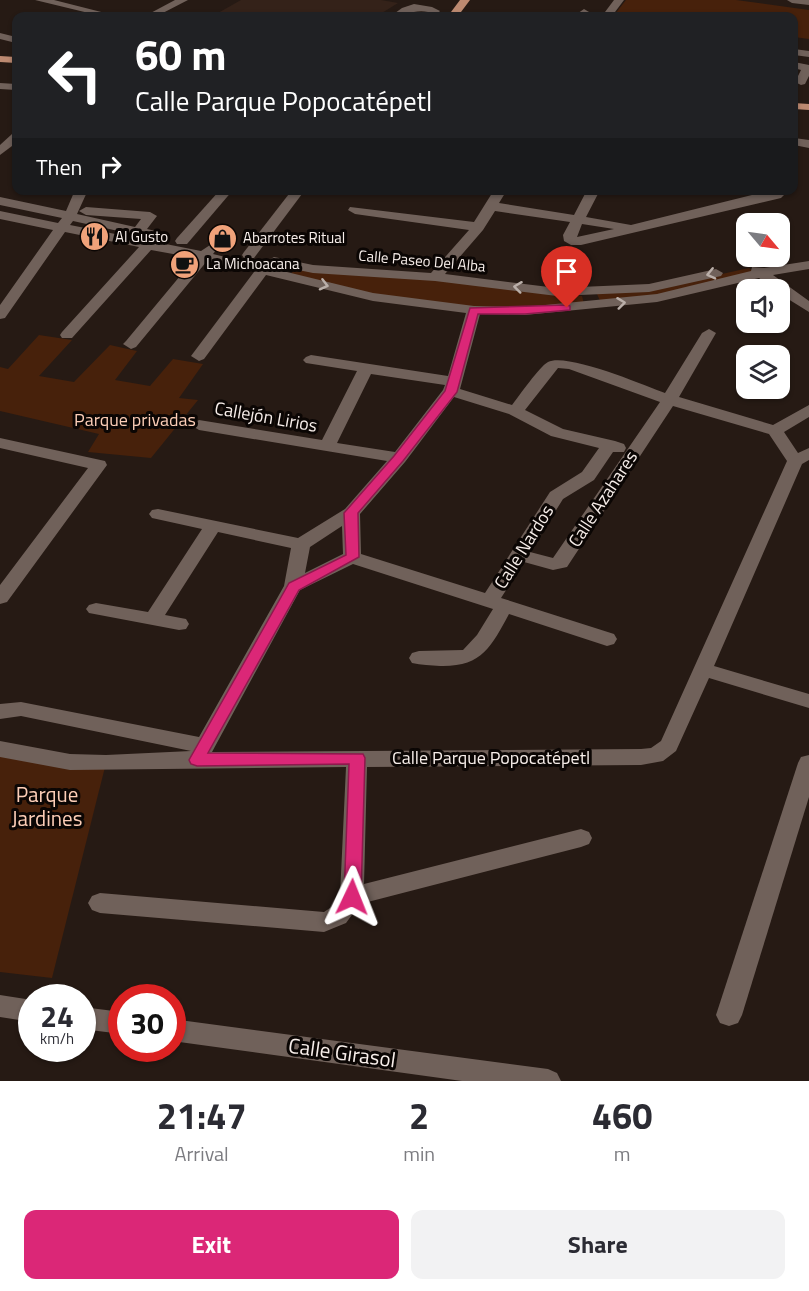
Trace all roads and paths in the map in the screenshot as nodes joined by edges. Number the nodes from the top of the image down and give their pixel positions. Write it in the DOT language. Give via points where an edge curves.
graph roads {
  1 [pos="40,0"];
  2 [pos="183,0"];
  3 [pos="792,0"];
  4 [pos="809,2"];
  5 [pos="94,12"];
  6 [pos="171,12"];
  7 [pos="401,12"];
  8 [pos="433,12"];
  9 [pos="798,66"];
  10 [pos="801,82"];
  11 [pos="12,140"];
  12 [pos="0,151"];
  13 [pos="80,195"];
  14 [pos="222,195"];
  15 [pos="295,195"];
  16 [pos="498,195"];
  17 [pos="591,195"];
  18 [pos="727,195"];
  19 [pos="776,195"];
  20 [pos="0,201"];
  21 [pos="21,206"];
  22 [pos="491,206"];
  23 [pos="721,209"];
  24 [pos="354,210"];
  25 [pos="2,217"];
  26 [pos="577,219"];
  27 [pos="66,222"];
  28 [pos="478,227"];
  29 [pos="634,228"];
  30 [pos="182,241"];
  31 [pos="147,246"];
  32 [pos="208,252"];
  33 [pos="809,254"];
  34 [pos="249,255"];
  35 [pos="809,265"];
  36 [pos="756,269"];
  37 [pos="263,270"];
  38 [pos="435,277"];
  39 [pos="588,299"];
  40 [pos="809,308"];
  41 [pos="474,310"];
  42 [pos="0,315"];
  43 [pos="709,333"];
  44 [pos="67,335"];
  45 [pos="131,344"];
  46 [pos="199,356"];
  47 [pos="312,360"];
  48 [pos="366,368"];
  49 [pos="452,386"];
  50 [pos="669,400"];
  51 [pos="809,410"];
  52 [pos="515,411"];
  53 [pos="199,425"];
  54 [pos="775,431"];
  55 [pos="0,443"];
  56 [pos="609,445"];
  57 [pos="327,447"];
  58 [pos="634,452"];
  59 [pos="802,457"];
  60 [pos="399,458"];
  61 [pos="568,486"];
  62 [pos="604,498"];
  63 [pos="351,513"];
  64 [pos="158,514"];
  65 [pos="213,526"];
  66 [pos="322,531"];
  67 [pos="301,544"];
  68 [pos="352,549"];
  69 [pos="520,555"];
  70 [pos="294,586"];
  71 [pos="0,598"];
  72 [pos="498,603"];
  73 [pos="96,609"];
  74 [pos="153,619"];
  75 [pos="179,624"];
  76 [pos="607,639"];
  77 [pos="419,658"];
  78 [pos="702,669"];
  79 [pos="809,701"];
  80 [pos="0,712"];
  81 [pos="0,749"];
  82 [pos="201,753"];
  83 [pos="357,758"];
  84 [pos="809,763"];
  85 [pos="581,838"];
  86 [pos="352,897"];
  87 [pos="100,903"];
  88 [pos="0,1006"];
  89 [pos="18,1009"];
  90 [pos="729,1016"];
  91 [pos="186,1032"];
  92 [pos="548,1081"];
  1 -- 5 [label="street"];
  2 -- 6 [label="street"];
  3 -- 4 [label="street"];
  7 -- 8 [label="street" via="412,7"];
  9 -- 10 [label="street" via="807,68"];
  11 -- 12 [label="street"];
  13 -- 27 [label="street"];
  14 -- 30 [label="street"];
  15 -- 34 [label="street"];
  16 -- 22 [label="street"];
  17 -- 26 [label="street"];
  18 -- 23 [label="street"];
  19 -- 23 [label="street"];
  20 -- 21 [label="street, Calle Paseo Del Alba"];
  21 -- 25 [label="street"];
  21 -- 27 [label="street, Calle Paseo Del Alba"];
  22 -- 26 [label="street"];
  22 -- 28 [label="street"];
  23 -- 29 [label="street"];
  24 -- 28 [label="street"];
  25 -- 27 [label="street, Calle Paseo Del Alba"];
  26 -- 29 [label="street"];
  26 -- 29 [label="street" via="571,241"];
  27 -- 30 [label="street, Calle Paseo Del Alba"];
  27 -- 31 [label="street, Calle Paseo Del Alba"];
  27 -- 42 [label="street"];
  28 -- 38 [label="street"];
  30 -- 32 [label="street, Calle Paseo Del Alba"];
  31 -- 32 [label="street, Calle Paseo Del Alba"];
  31 -- 44 [label="street"];
  32 -- 34 [label="street, Calle Paseo Del Alba"];
  32 -- 37 [label="street, Calle Paseo Del Alba"];
  32 -- 45 [label="street"];
  33 -- 36 [label="street, Calle Paseo Del Alba"];
  34 -- 38 [label="street, Calle Paseo Del Alba" via="313,269"];
  35 -- 36 [label="street, Calle Paseo Del Alba"];
  36 -- 39 [label="street, Calle Paseo Del Alba" via="688,293"];
  36 -- 40 [label="street"];
  37 -- 41 [label="street, Calle Paseo Del Alba, one-way" via="373,297"];
  37 -- 46 [label="street"];
  39 -- 38 [label="street, Calle Paseo Del Alba, one-way"];
  39 -- 41 [label="street, Calle Paseo Del Alba" via="525,311"];
  41 -- 49 [label="street"];
  43 -- 50 [label="street, Calle Azahares"];
  47 -- 48 [label="street"];
  48 -- 49 [label="street"];
  48 -- 57 [label="street"];
  49 -- 52 [label="street"];
  49 -- 60 [label="street"];
  50 -- 52 [label="street" via="560,363 553,365"];
  50 -- 54 [label="street"];
  50 -- 58 [label="street, Calle Azahares"];
  51 -- 54 [label="street"];
  52 -- 56 [label="street" via="557,433"];
  53 -- 57 [label="street, Callejón Lirios"];
  54 -- 59 [label="street, Calle Parque Popocatépetl"];
  55 -- 71 [label="street" via="99,465"];
  56 -- 58 [label="street"];
  56 -- 61 [label="street, Calle Nardos" via="588,476"];
  57 -- 60 [label="street, Callejón Lirios"];
  58 -- 62 [label="street, Calle Azahares"];
  59 -- 78 [label="street, Calle Parque Popocatépetl"];
  60 -- 63 [label="street"];
  61 -- 62 [label="street"];
  61 -- 69 [label="street, Calle Nardos" via="556,496"];
  62 -- 69 [label="street, Calle Azahares" via="561,563"];
  63 -- 66 [label="street"];
  63 -- 68 [label="street"];
  64 -- 65 [label="street"];
  65 -- 67 [label="street"];
  65 -- 74 [label="street"];
  66 -- 67 [label="street"];
  66 -- 68 [label="street" via="344,537"];
  67 -- 70 [label="street"];
  68 -- 70 [label="street"];
  68 -- 72 [label="street"];
  69 -- 72 [label="street, Calle Nardos"];
  70 -- 82 [label="street"];
  72 -- 76 [label="street"];
  72 -- 77 [label="street, Calle Nardos" via="477,649 470,655"];
  73 -- 74 [label="street"];
  74 -- 75 [label="street"];
  78 -- 79 [label="street"];
  78 -- 83 [label="street, Calle Parque Popocatépetl" via="669,746 656,755"];
  80 -- 82 [label="street" via="21,709"];
  81 -- 82 [label="street, Calle Parque Popocatépetl" via="70,762 106,764"];
  82 -- 83 [label="street, Calle Parque Popocatépetl"];
  83 -- 86 [label="street"];
  84 -- 90 [label="street"];
  85 -- 86 [label="street"];
  86 -- 87 [label="street" via="336,918 324,922"];
  88 -- 89 [label="street"];
  91 -- 92 [label="street, Calle Girasol"];
}
